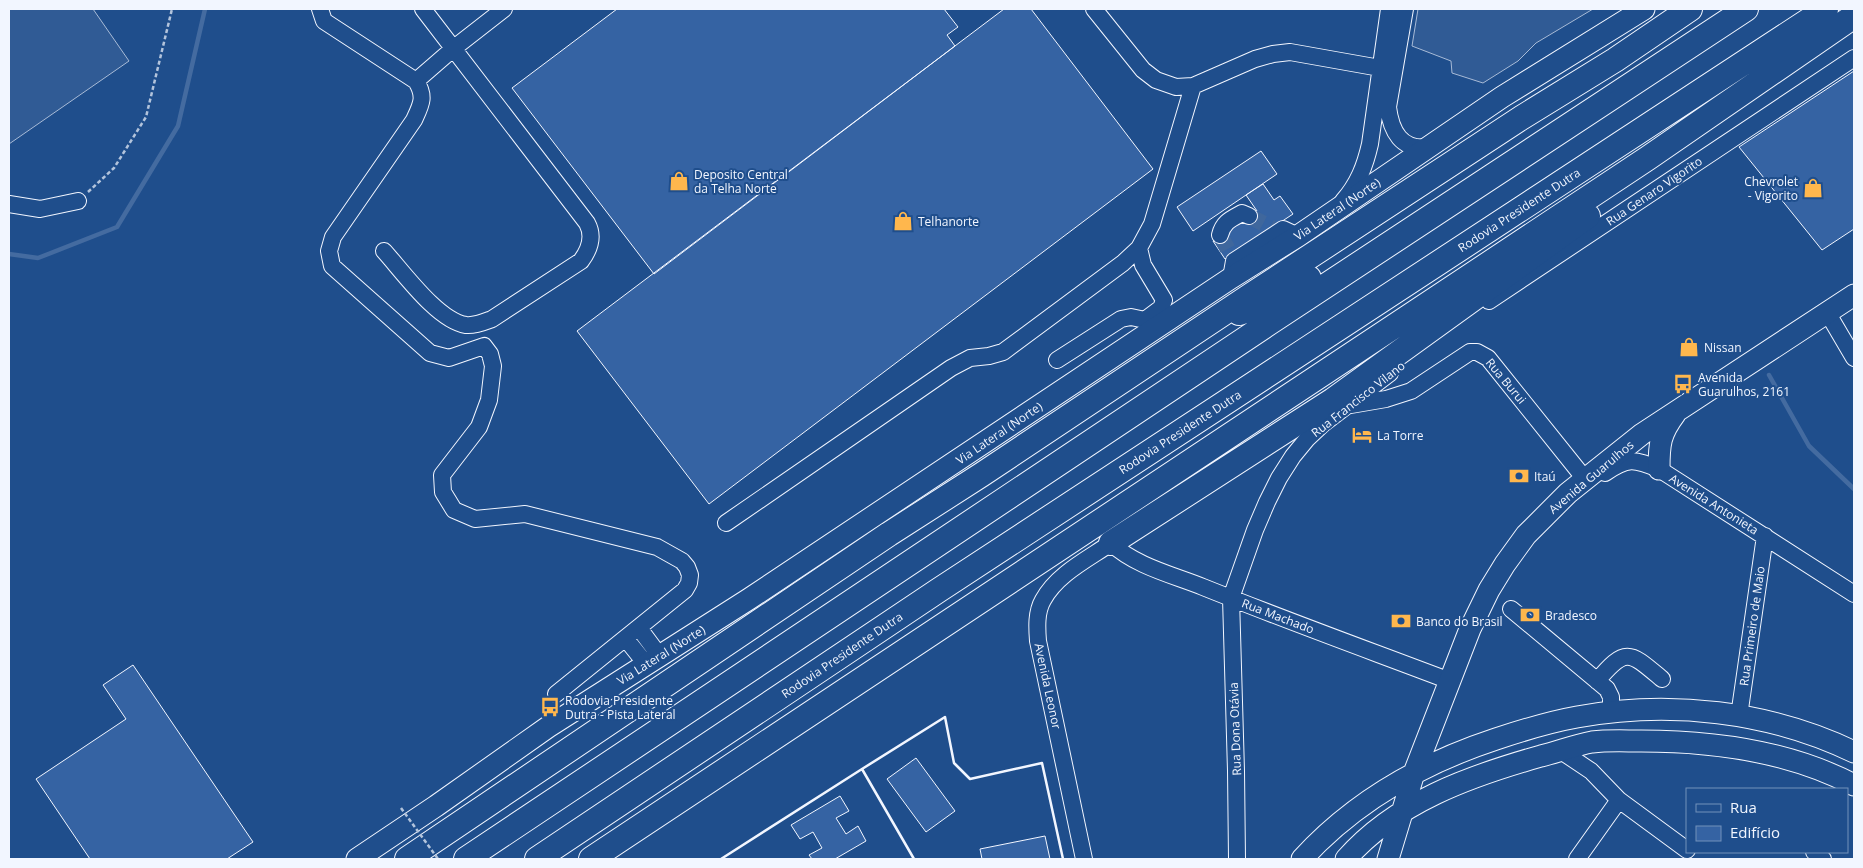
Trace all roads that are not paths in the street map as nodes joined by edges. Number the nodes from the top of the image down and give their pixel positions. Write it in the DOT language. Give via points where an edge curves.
graph roads {
  1 [pos="320,9"];
  2 [pos="423,9"];
  3 [pos="504,9"];
  4 [pos="1094,9"];
  5 [pos="1389,9"];
  6 [pos="1405,9"];
  7 [pos="1644,9"];
  8 [pos="1690,9"];
  9 [pos="1726,9"];
  10 [pos="1746,9"];
  11 [pos="1826,9"];
  12 [pos="1854,16"];
  13 [pos="454,48"];
  14 [pos="1854,58"];
  15 [pos="1380,68"];
  16 [pos="416,82"];
  17 [pos="1193,86"];
  18 [pos="1429,147"];
  19 [pos="1648,158"];
  20 [pos="78,201"];
  21 [pos="9,204"];
  22 [pos="1335,211"];
  23 [pos="1249,216"];
  24 [pos="1220,235"];
  25 [pos="1139,248"];
  26 [pos="384,251"];
  27 [pos="1854,295"];
  28 [pos="1827,312"];
  29 [pos="492,319"];
  30 [pos="1211,322"];
  31 [pos="1454,324"];
  32 [pos="484,346"];
  33 [pos="1854,358"];
  34 [pos="1057,360"];
  35 [pos="1346,406"];
  36 [pos="1678,409"];
  37 [pos="1658,469"];
  38 [pos="1586,479"];
  39 [pos="1568,493"];
  40 [pos="726,523"];
  41 [pos="1765,536"];
  42 [pos="1111,543"];
  43 [pos="1854,594"];
  44 [pos="1231,598"];
  45 [pos="1511,609"];
  46 [pos="639,628"];
  47 [pos="626,639"];
  48 [pos="652,660"];
  49 [pos="1662,679"];
  50 [pos="1450,681"];
  51 [pos="1597,681"];
  52 [pos="556,694"];
  53 [pos="1611,712"];
  54 [pos="1739,716"];
  55 [pos="1536,726"];
  56 [pos="1592,742"];
  57 [pos="1561,750"];
  58 [pos="1854,752"];
  59 [pos="1423,761"];
  60 [pos="1517,763"];
  61 [pos="1591,771"];
  62 [pos="1854,785"];
  63 [pos="1448,788"];
  64 [pos="1618,800"];
  65 [pos="623,802"];
  66 [pos="1404,810"];
  67 [pos="1686,850"];
  68 [pos="357,859"];
  69 [pos="407,859"];
  70 [pos="466,859"];
  71 [pos="537,859"];
  72 [pos="562,859"];
  73 [pos="591,859"];
  74 [pos="1084,859"];
  75 [pos="1237,859"];
  76 [pos="1302,859"];
  77 [pos="1346,859"];
  78 [pos="1388,859"];
  79 [pos="1577,859"];
  1 -- 16 [label="street" via="324,22"];
  2 -- 13 [label="street"];
  3 -- 13 [label="street"];
  4 -- 17 [label="street" via="1143,70 1156,80 1176,88"];
  5 -- 15 [label="street"];
  6 -- 18 [label="street" via="1388,107 1390,120 1403,141 1419,148"];
  7 -- 18 [label="main road, Via Lateral (Norte)" via="1537,74"];
  8 -- 30 [label="highway"];
  9 -- 30 [label="highway" via="1380,235 1269,303"];
  10 -- 70 [label="highway"];
  11 -- 65 [label="highway, Rodovia Presidente Dutra" via="947,584"];
  12 -- 19 [label="highway"];
  13 -- 16 [label="street"];
  13 -- 29 [label="street" via="587,223 591,238 581,261"];
  14 -- 31 [label="street, Rua Genaro Vigorito"];
  15 -- 17 [label="street" via="1290,52 1255,59"];
  15 -- 22 [label="street" via="1365,163 1350,193"];
  16 -- 32 [label="street" via="422,90 422,102 414,120 333,237 329,251 332,266 430,353 449,358"];
  17 -- 25 [label="street" via="1159,206"];
  18 -- 22 [label="main road, Via Lateral (Norte)"];
  19 -- 42 [label="highway" via="1630,181 1597,210 1333,400"];
  19 -- 73 [label="highway"];
  20 -- 21 [label="street" via="40,209"];
  22 -- 48 [label="main road, Via Lateral (Norte)" via="1285,231 1232,265 757,594"];
  23 -- 24 [label="street" via="1242,214 1232,219 1222,227"];
  25 -- 34 [label="street" via="1143,265 1163,295 1162,308 1144,320 1121,319"];
  25 -- 40 [label="street" via="1003,352 970,358 950,368"];
  26 -- 29 [label="street" via="432,305 450,319 466,325"];
  27 -- 28 [label="main road, Avenida Guarulhos"];
  28 -- 33 [label="street"];
  28 -- 36 [label="main road, Avenida Guarulhos"];
  29 -- 32 [label="street"];
  30 -- 69 [label="highway"];
  31 -- 35 [label="street, Rua Francisco Vilano"];
  32 -- 46 [label="street" via="493,366 489,400 479,427 442,474 443,492 454,510 475,518 525,514 657,547 682,561 690,575 685,590"];
  35 -- 38 [label="street, Rua Burui" via="1411,391 1466,354 1477,352 1488,358"];
  35 -- 44 [label="street, Rua Francisco Vilano" via="1307,439 1278,478"];
  36 -- 37 [label="main road" via="1664,428"];
  36 -- 38 [label="main road, Avenida Guarulhos"];
  37 -- 39 [label="street, Avenida Antonieta" via="1627,461"];
  37 -- 41 [label="street, Avenida Antonieta"];
  38 -- 39 [label="main road, Avenida Guarulhos"];
  39 -- 50 [label="main road, Avenida Guarulhos" via="1526,535 1505,564 1470,629"];
  41 -- 43 [label="street, Avenida Antonieta"];
  41 -- 54 [label="street, Rua Primeiro de Maio"];
  42 -- 44 [label="street, Rua Machado" via="1133,559"];
  42 -- 74 [label="street, Avenida Leonor" via="1054,583 1042,601 1037,621 1038,641"];
  44 -- 50 [label="street, Rua Machado"];
  44 -- 75 [label="street, Rua Dona Otávia"];
  45 -- 51 [label="street"];
  46 -- 47 [label="street"];
  46 -- 48 [label="street"];
  47 -- 48 [label="street"];
  47 -- 52 [label="street"];
  48 -- 68 [label="main road, Via Lateral (Norte)" via="548,726"];
  49 -- 51 [label="street" via="1641,662 1623,657 1612,663"];
  50 -- 59 [label="main road, Avenida Guarulhos"];
  51 -- 53 [label="street" via="1611,697"];
  53 -- 54 [label="main road" via="1680,710"];
  53 -- 55 [label="main road"];
  54 -- 58 [label="main road" via="1806,732"];
  55 -- 59 [label="main road"];
  55 -- 60 [label="main road" via="1518,742"];
  56 -- 57 [label="main road"];
  56 -- 61 [label="street" via="1588,755"];
  56 -- 62 [label="main road" via="1666,741 1728,746 1799,762"];
  57 -- 60 [label="main road"];
  57 -- 61 [label="street"];
  59 -- 63 [label="main road"];
  59 -- 66 [label="main road, Avenida Guarulhos"];
  59 -- 76 [label="main road" via="1330,830"];
  60 -- 63 [label="main road"];
  61 -- 64 [label="street"];
  63 -- 66 [label="main road"];
  64 -- 67 [label="street"];
  64 -- 79 [label="street"];
  65 -- 71 [label="highway, Rodovia Presidente Dutra"];
  65 -- 72 [label="highway" via="610,821"];
  66 -- 77 [label="main road" via="1378,828"];
  66 -- 78 [label="main road, Avenida Guarulhos"];
}
